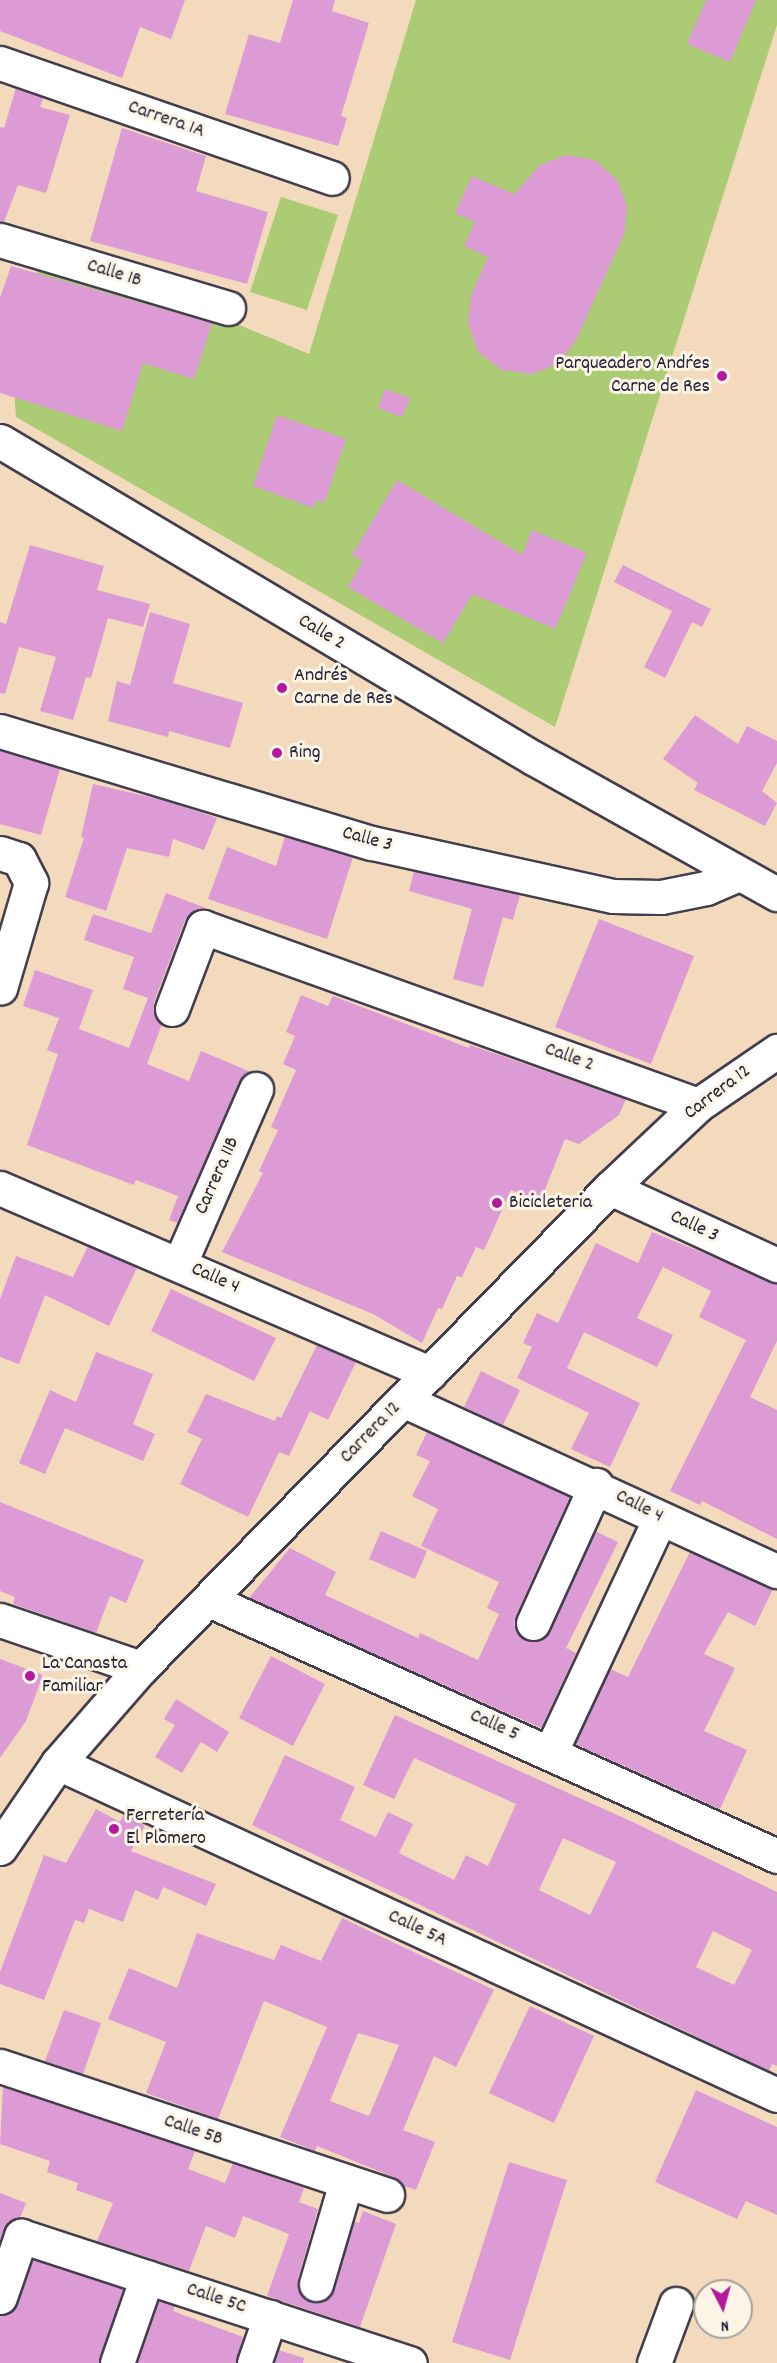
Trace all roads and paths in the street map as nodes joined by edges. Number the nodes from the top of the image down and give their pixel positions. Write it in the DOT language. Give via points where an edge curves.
graph roads {
  1 [pos="0,63"];
  2 [pos="333,178"];
  3 [pos="0,240"];
  4 [pos="228,309"];
  5 [pos="0,441"];
  6 [pos="0,731"];
  7 [pos="9,856"];
  8 [pos="740,874"];
  9 [pos="777,894"];
  10 [pos="0,988"];
  11 [pos="172,1009"];
  12 [pos="777,1051"];
  13 [pos="256,1089"];
  14 [pos="698,1105"];
  15 [pos="0,1188"];
  16 [pos="610,1188"];
  17 [pos="180,1263"];
  18 [pos="777,1265"];
  19 [pos="430,1372"];
  20 [pos="403,1400"];
  21 [pos="596,1485"];
  22 [pos="660,1518"];
  23 [pos="777,1571"];
  24 [pos="210,1600"];
  25 [pos="0,1620"];
  26 [pos="533,1623"];
  27 [pos="141,1668"];
  28 [pos="551,1751"];
  29 [pos="58,1763"];
  30 [pos="0,1848"];
  31 [pos="777,1856"];
  32 [pos="0,2066"];
  33 [pos="777,2095"];
  34 [pos="346,2182"];
  35 [pos="387,2195"];
  36 [pos="147,2277"];
  37 [pos="316,2284"];
  38 [pos="0,2297"];
  39 [pos="676,2304"];
  40 [pos="270,2317"];
  41 [pos="377,2358"];
  42 [pos="117,2363"];
  43 [pos="254,2363"];
  44 [pos="410,2363"];
  45 [pos="654,2363"];
  1 -- 2 [label="street, Carrera 1A"];
  3 -- 4 [label="street, Calle 1B"];
  5 -- 8 [label="street, Calle 2" via="535,759"];
  6 -- 8 [label="street, Calle 3" via="372,843 613,896 661,897 706,888"];
  7 -- 10 [label="street" via="31,883"];
  8 -- 9 [label="street, Calle 2"];
  11 -- 14 [label="street, Calle 2" via="203,927"];
  12 -- 14 [label="street, Carrera 12"];
  13 -- 17 [label="street, Carrera 11B"];
  14 -- 16 [label="street, Carrera 12"];
  15 -- 17 [label="street, Calle 4"];
  16 -- 18 [label="street, Calle 3"];
  16 -- 19 [label="street, Carrera 12"];
  17 -- 19 [label="street, Calle 4"];
  19 -- 20 [label="street, Carrera 12"];
  20 -- 21 [label="street, Calle 4"];
  20 -- 24 [label="street, Carrera 12"];
  21 -- 22 [label="street, Calle 4"];
  21 -- 26 [label="street"];
  22 -- 23 [label="street, Calle 4"];
  22 -- 28 [label="street"];
  24 -- 27 [label="street, Carrera 12"];
  24 -- 28 [label="street, Calle 5"];
  25 -- 27 [label="street"];
  27 -- 29 [label="street, Carrera 12"];
  28 -- 31 [label="street, Calle 5"];
  29 -- 30 [label="street, Carrera 12"];
  29 -- 33 [label="street, Calle 5A"];
  32 -- 34 [label="street, Calle 5B"];
  34 -- 35 [label="street, Calle 5B"];
  34 -- 37 [label="street"];
  36 -- 38 [label="street, Calle 5C" via="21,2236"];
  36 -- 40 [label="street, Calle 5C"];
  36 -- 42 [label="street"];
  39 -- 45 [label="street"];
  40 -- 41 [label="street, Calle 5C"];
  40 -- 43 [label="street"];
  41 -- 44 [label="street, Calle 5C"];
}
